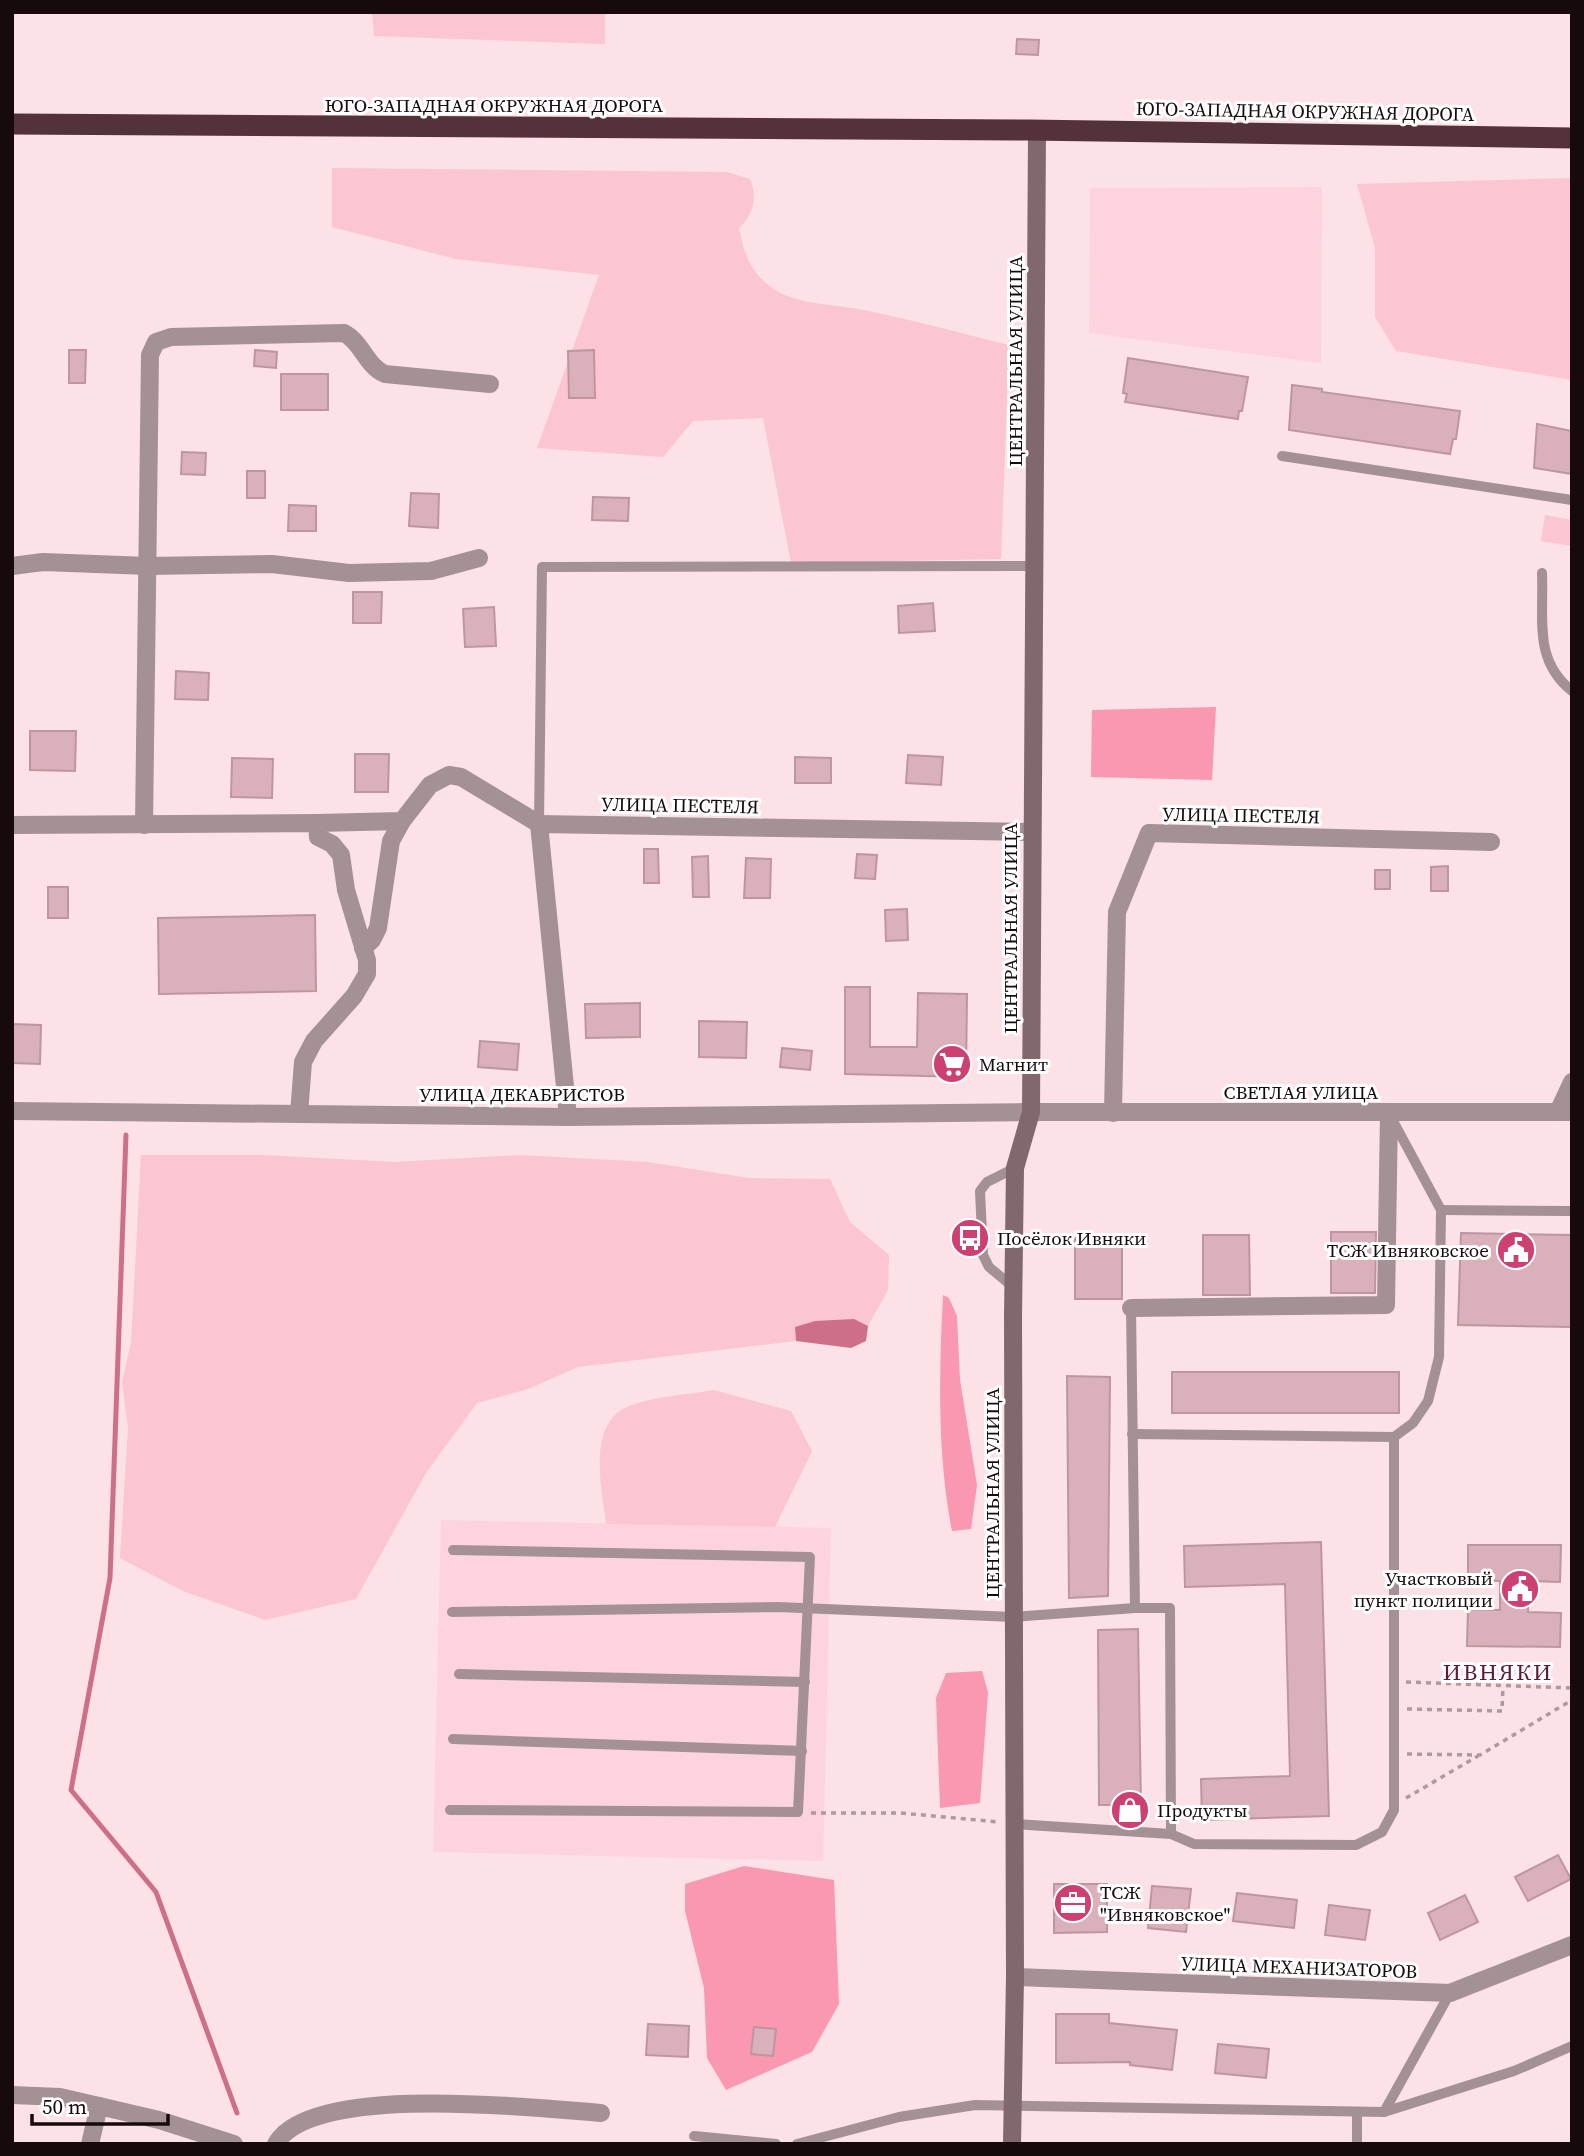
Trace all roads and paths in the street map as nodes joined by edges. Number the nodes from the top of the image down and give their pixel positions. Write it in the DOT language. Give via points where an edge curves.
graph roads {
  1 [pos="12,124"];
  2 [pos="1037,131"];
  3 [pos="1572,138"];
  4 [pos="490,384"];
  5 [pos="1282,456"];
  6 [pos="1572,500"];
  7 [pos="479,558"];
  8 [pos="12,566"];
  9 [pos="148,566"];
  10 [pos="1035,566"];
  11 [pos="1542,573"];
  12 [pos="1572,691"];
  13 [pos="402,821"];
  14 [pos="317,823"];
  15 [pos="539,824"];
  16 [pos="12,825"];
  17 [pos="144,825"];
  18 [pos="1031,832"];
  19 [pos="1491,842"];
  20 [pos="363,948"];
  21 [pos="1572,1082"];
  22 [pos="12,1111"];
  23 [pos="1031,1112"];
  24 [pos="1389,1112"];
  25 [pos="1565,1112"];
  26 [pos="1113,1113"];
  27 [pos="299,1114"];
  28 [pos="568,1116"];
  29 [pos="1016,1168"];
  30 [pos="1441,1210"];
  31 [pos="1572,1212"];
  32 [pos="1013,1287"];
  33 [pos="1131,1308"];
  34 [pos="1132,1434"];
  35 [pos="1394,1437"];
  36 [pos="453,1550"];
  37 [pos="809,1607"];
  38 [pos="1135,1608"];
  39 [pos="452,1612"];
  40 [pos="1013,1617"];
  41 [pos="459,1674"];
  42 [pos="805,1682"];
  43 [pos="1394,1682"];
  44 [pos="1503,1686"];
  45 [pos="1572,1688"];
  46 [pos="1572,1700"];
  47 [pos="1394,1709"];
  48 [pos="453,1739"];
  49 [pos="802,1751"];
  50 [pos="1395,1753"];
  51 [pos="1480,1755"];
  52 [pos="1394,1805"];
  53 [pos="450,1810"];
  54 [pos="798,1812"];
  55 [pos="1014,1824"];
  56 [pos="1171,1833"];
  57 [pos="1572,1945"];
  58 [pos="1015,1977"];
  59 [pos="1450,1993"];
  60 [pos="1572,2046"];
  61 [pos="12,2095"];
  62 [pos="99,2106"];
  63 [pos="1013,2106"];
  64 [pos="1384,2112"];
  65 [pos="601,2113"];
  66 [pos="1357,2113"];
  67 [pos="694,2136"];
  68 [pos="90,2139"];
  69 [pos="234,2144"];
  70 [pos="276,2144"];
  71 [pos="776,2144"];
  72 [pos="797,2144"];
  73 [pos="1012,2144"];
  74 [pos="1357,2144"];
  1 -- 2 [label="highway, ЮГО-ЗАПАДНАЯ ОКРУЖНАЯ ДОРОГА"];
  2 -- 3 [label="highway, ЮГО-ЗАПАДНАЯ ОКРУЖНАЯ ДОРОГА"];
  2 -- 10 [label="street, ЦЕНТРАЛЬНАЯ УЛИЦА"];
  4 -- 9 [label="street" via="385,374 372,366 344,333 171,337 156,342 150,355"];
  5 -- 6 [label="lane"];
  7 -- 9 [label="street" via="431,571 349,573 272,564"];
  8 -- 9 [label="street" via="43,562"];
  9 -- 17 [label="street"];
  10 -- 15 [label="lane" via="542,567"];
  10 -- 18 [label="street, ЦЕНТРАЛЬНАЯ УЛИЦА"];
  11 -- 12 [label="lane" via="1545,657 1557,679"];
  13 -- 14 [label="street"];
  13 -- 15 [label="street" via="430,785 449,775 461,777"];
  13 -- 20 [label="street" via="391,841 378,928"];
  14 -- 17 [label="street"];
  14 -- 20 [label="street" via="318,837 341,855"];
  15 -- 18 [label="street, УЛИЦА ПЕСТЕЛЯ"];
  15 -- 28 [label="street"];
  16 -- 17 [label="street"];
  18 -- 23 [label="street, ЦЕНТРАЛЬНАЯ УЛИЦА"];
  19 -- 26 [label="street, УЛИЦА ПЕСТЕЛЯ" via="1149,833 1118,912"];
  20 -- 27 [label="street" via="367,974 303,1062"];
  21 -- 25 [label="street"];
  22 -- 27 [label="street, УЛИЦА ДЕКАБРИСТОВ"];
  23 -- 26 [label="street, СВЕТЛАЯ УЛИЦА"];
  23 -- 28 [label="street, УЛИЦА ДЕКАБРИСТОВ"];
  23 -- 29 [label="street, ЦЕНТРАЛЬНАЯ УЛИЦА"];
  24 -- 25 [label="street, СВЕТЛАЯ УЛИЦА"];
  24 -- 26 [label="street, СВЕТЛАЯ УЛИЦА"];
  24 -- 30 [label="lane"];
  24 -- 33 [label="street" via="1387,1304"];
  27 -- 28 [label="street, УЛИЦА ДЕКАБРИСТОВ"];
  29 -- 32 [label="street, ЦЕНТРАЛЬНАЯ УЛИЦА"];
  29 -- 32 [label="lane" via="987,1182 980,1191 983,1255 989,1267"];
  30 -- 31 [label="lane"];
  30 -- 35 [label="lane" via="1439,1357 1428,1401 1413,1423"];
  32 -- 40 [label="street, ЦЕНТРАЛЬНАЯ УЛИЦА"];
  33 -- 34 [label="lane"];
  34 -- 35 [label="lane"];
  34 -- 38 [label="lane"];
  35 -- 43 [label="lane"];
  36 -- 37 [label="lane" via="810,1558"];
  37 -- 39 [label="lane"];
  37 -- 40 [label="lane"];
  37 -- 42 [label="lane"];
  38 -- 40 [label="lane"];
  38 -- 56 [label="lane" via="1170,1608"];
  40 -- 55 [label="street, ЦЕНТРАЛЬНАЯ УЛИЦА"];
  41 -- 42 [label="lane"];
  42 -- 49 [label="lane"];
  43 -- 44 [label="path"];
  43 -- 47 [label="lane"];
  44 -- 45 [label="path"];
  44 -- 47 [label="path" via="1502,1711"];
  46 -- 51 [label="path"];
  47 -- 52 [label="lane"];
  48 -- 49 [label="lane"];
  49 -- 54 [label="lane"];
  50 -- 51 [label="path"];
  51 -- 52 [label="path"];
  52 -- 56 [label="lane" via="1382,1832 1356,1845 1194,1844"];
  53 -- 54 [label="lane"];
  54 -- 55 [label="path" via="901,1813"];
  55 -- 56 [label="lane"];
  55 -- 58 [label="street, ЦЕНТРАЛЬНАЯ УЛИЦА"];
  57 -- 59 [label="street, УЛИЦА МЕХАНИЗАТОРОВ"];
  58 -- 59 [label="street, УЛИЦА МЕХАНИЗАТОРОВ"];
  58 -- 63 [label="street, ЦЕНТРАЛЬНАЯ УЛИЦА"];
  59 -- 64 [label="lane"];
  60 -- 64 [label="lane" via="1514,2071"];
  61 -- 62 [label="street" via="60,2097"];
  62 -- 68 [label="street"];
  62 -- 69 [label="street"];
  63 -- 66 [label="lane"];
  63 -- 72 [label="lane" via="975,2105 899,2117"];
  63 -- 73 [label="street, ЦЕНТРАЛЬНАЯ УЛИЦА"];
  64 -- 66 [label="lane"];
  65 -- 70 [label="street" via="504,2104 371,2105 305,2121 285,2130"];
  66 -- 74 [label="lane"];
  67 -- 71 [label="lane"];
}
